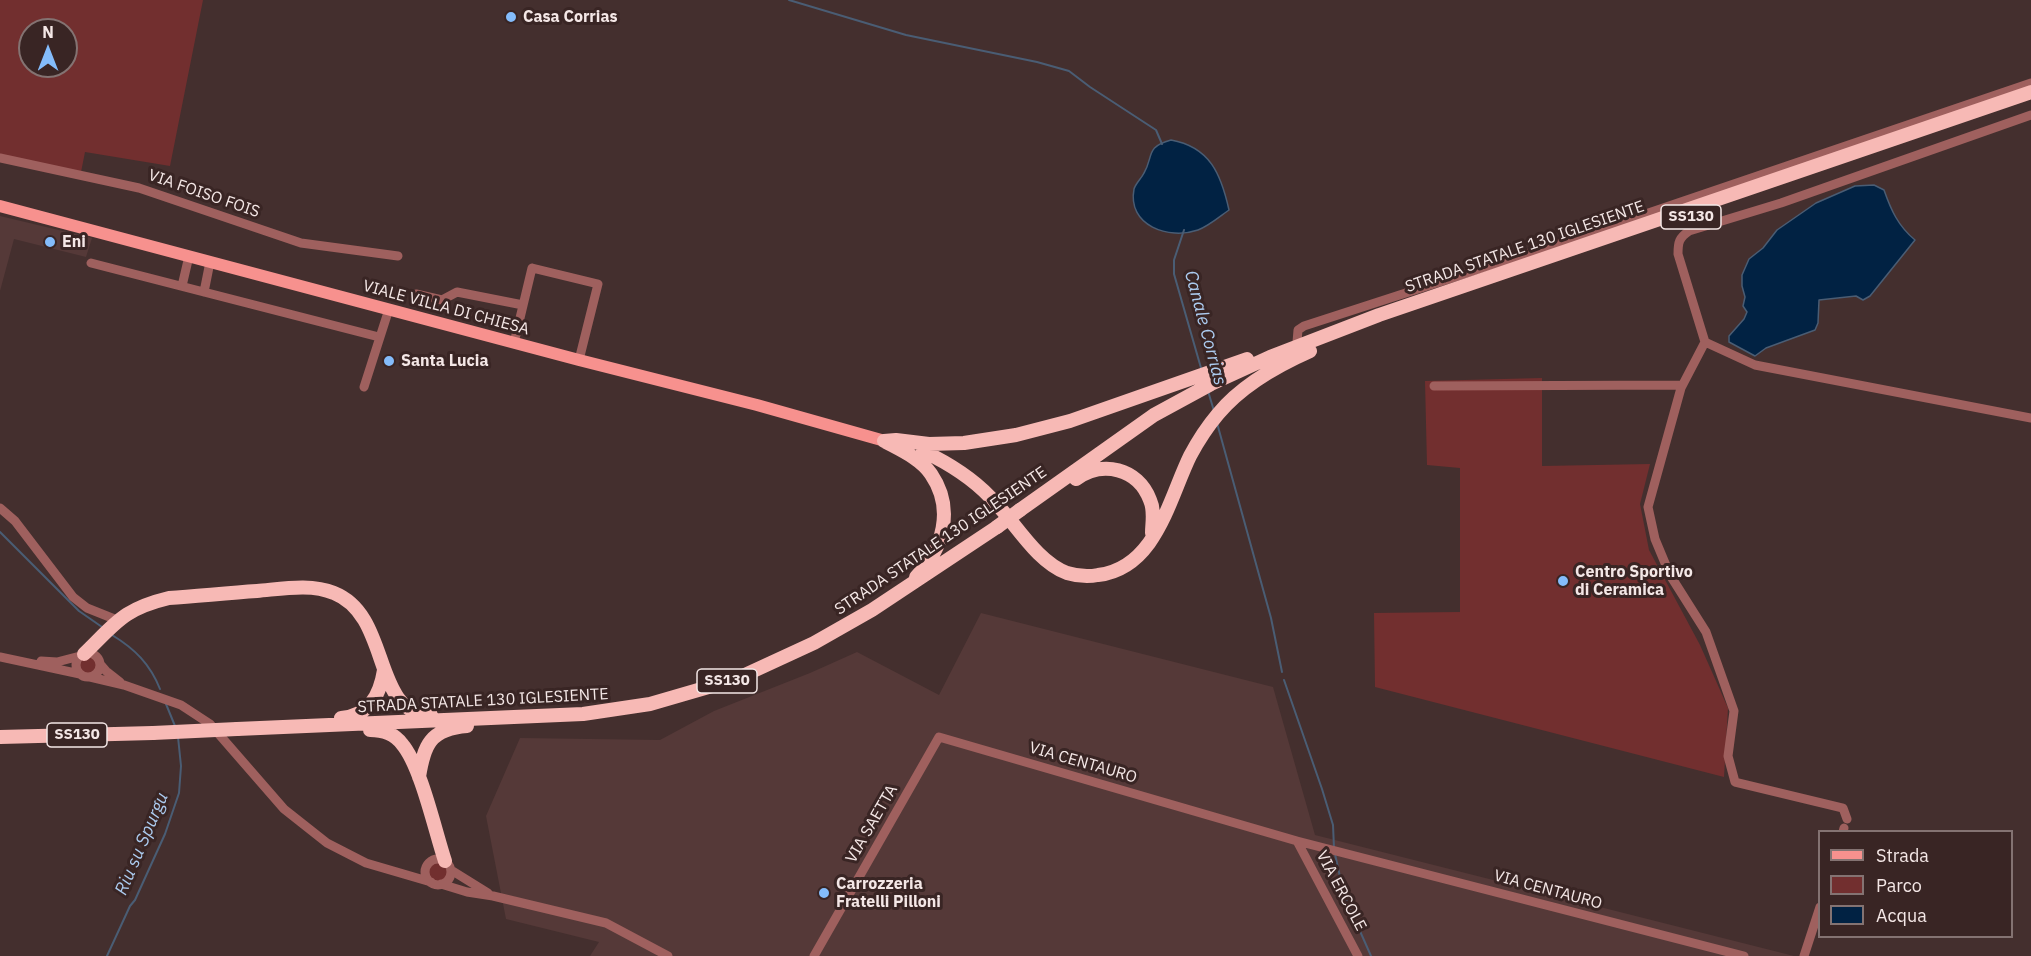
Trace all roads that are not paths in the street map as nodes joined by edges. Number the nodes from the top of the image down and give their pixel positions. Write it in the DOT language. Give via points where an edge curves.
graph roads {
  1 [pos="2031,83"];
  2 [pos="2031,92"];
  3 [pos="2031,101"];
  4 [pos="2031,115"];
  5 [pos="0,158"];
  6 [pos="0,206"];
  7 [pos="189,256"];
  8 [pos="398,256"];
  9 [pos="210,262"];
  10 [pos="91,263"];
  11 [pos="182,286"];
  12 [pos="204,292"];
  13 [pos="416,294"];
  14 [pos="523,305"];
  15 [pos="389,309"];
  16 [pos="1379,315"];
  17 [pos="1351,333"];
  18 [pos="379,336"];
  19 [pos="1297,342"];
  20 [pos="1706,342"];
  21 [pos="514,343"];
  22 [pos="1269,357"];
  23 [pos="579,360"];
  24 [pos="1209,378"];
  25 [pos="1682,385"];
  26 [pos="1434,386"];
  27 [pos="364,387"];
  28 [pos="2031,418"];
  29 [pos="884,441"];
  30 [pos="923,451"];
  31 [pos="0,508"];
  32 [pos="1021,510"];
  33 [pos="1152,538"];
  34 [pos="926,572"];
  35 [pos="117,620"];
  36 [pos="101,637"];
  37 [pos="0,655"];
  38 [pos="82,655"];
  39 [pos="99,661"];
  40 [pos="384,668"];
  41 [pos="85,676"];
  42 [pos="124,685"];
  43 [pos="528,716"];
  44 [pos="287,727"];
  45 [pos="0,737"];
  46 [pos="939,737"];
  47 [pos="419,777"];
  48 [pos="1845,826"];
  49 [pos="1297,841"];
  50 [pos="439,865"];
  51 [pos="398,872"];
  52 [pos="431,882"];
  53 [pos="441,884"];
  54 [pos="492,896"];
  55 [pos="1818,913"];
  56 [pos="668,956"];
  57 [pos="814,956"];
  58 [pos="1359,956"];
  59 [pos="1744,956"];
  60 [pos="1804,956"];
  1 -- 19 [label="street" via="1304,326 1298,330"];
  2 -- 16 [label="highway, STRADA STATALE 130 IGLESIENTE / SS130"];
  3 -- 17 [label="highway, STRADA STATALE 130 IGLESIENTE / SS130"];
  4 -- 20 [label="street" via="1680,237 1678,254"];
  5 -- 8 [label="street, VIA FOISO FOIS" via="139,188 301,243"];
  6 -- 7 [label="main road, VIALE VILLA DI CHIESA"];
  7 -- 9 [label="main road, VIALE VILLA DI CHIESA"];
  7 -- 11 [label="street"];
  9 -- 12 [label="street"];
  9 -- 15 [label="main road, VIALE VILLA DI CHIESA"];
  10 -- 11 [label="street"];
  11 -- 12 [label="street"];
  12 -- 18 [label="street"];
  13 -- 14 [label="street" via="442,300 457,292"];
  14 -- 21 [label="street"];
  14 -- 23 [label="street" via="532,268 598,284"];
  15 -- 18 [label="street"];
  15 -- 21 [label="main road, VIALE VILLA DI CHIESA"];
  16 -- 19 [label="highway"];
  16 -- 22 [label="highway, STRADA STATALE 130 IGLESIENTE / SS130"];
  17 -- 22 [label="highway, STRADA STATALE 130 IGLESIENTE / SS130"];
  17 -- 33 [label="highway" via="1261,376 1219,412 1190,456"];
  18 -- 27 [label="street"];
  19 -- 24 [label="highway"];
  20 -- 25 [label="street"];
  20 -- 28 [label="street" via="1755,365"];
  21 -- 23 [label="main road, VIALE VILLA DI CHIESA"];
  22 -- 24 [label="highway, STRADA STATALE 130 IGLESIENTE / SS130"];
  23 -- 29 [label="main road, VIALE VILLA DI CHIESA"];
  24 -- 29 [label="highway" via="1186,380 1070,421 1007,437 964,443"];
  24 -- 32 [label="highway, STRADA STATALE 130 IGLESIENTE / SS130"];
  25 -- 26 [label="street"];
  25 -- 48 [label="street" via="1648,507 1666,566 1706,632 1734,711 1728,756 1735,782 1843,808"];
  29 -- 30 [label="main road, VIALE VILLA DI CHIESA"];
  29 -- 34 [label="highway" via="912,456 931,473 944,505 945,520"];
  30 -- 33 [label="highway" via="976,484 1040,554 1067,573 1093,576 1120,570"];
  31 -- 35 [label="street" via="15,521 73,597 87,608"];
  32 -- 33 [label="highway" via="1046,500 1089,471 1111,468 1133,477 1144,488 1153,510"];
  32 -- 34 [label="highway, STRADA STATALE 130 IGLESIENTE / SS130, bridge"];
  34 -- 43 [label="highway, STRADA STATALE 130 IGLESIENTE / SS130" via="872,610 814,643 736,679 650,704 582,714"];
  35 -- 36 [label="highway"];
  35 -- 40 [label="highway" via="138,607 169,598 299,588 327,590 360,611 375,638"];
  36 -- 38 [label="highway"];
  36 -- 39 [label="highway"];
  37 -- 38 [label="street" via="57,662"];
  37 -- 41 [label="street"];
  38 -- 39 [label="street" via="91,654"];
  38 -- 41 [label="street" via="76,663"];
  39 -- 41 [label="street" via="98,671"];
  39 -- 42 [label="street"];
  40 -- 43 [label="highway" via="398,700 418,714 493,712"];
  40 -- 44 [label="highway" via="379,693 361,712 348,718"];
  41 -- 42 [label="street"];
  42 -- 51 [label="street" via="182,705 210,724 284,809 327,843 366,863"];
  43 -- 44 [label="highway, STRADA STATALE 130 IGLESIENTE / SS130"];
  43 -- 47 [label="highway" via="459,727 435,736 425,748"];
  44 -- 45 [label="highway, STRADA STATALE 130 IGLESIENTE / SS130, bridge"];
  44 -- 47 [label="highway" via="316,732 388,733 402,744"];
  46 -- 49 [label="street, VIA CENTAURO"];
  46 -- 57 [label="street, VIA SAETTA"];
  47 -- 50 [label="highway" via="436,834"];
  49 -- 58 [label="street, VIA ERCOLE"];
  49 -- 59 [label="street, VIA CENTAURO"];
  50 -- 51 [label="street"];
  50 -- 52 [label="street" via="426,875"];
  50 -- 53 [label="street" via="450,878"];
  50 -- 54 [label="street"];
  51 -- 52 [label="street"];
  52 -- 53 [label="street"];
  53 -- 54 [label="street"];
  54 -- 56 [label="street" via="606,923"];
  55 -- 60 [label="street"];
}
